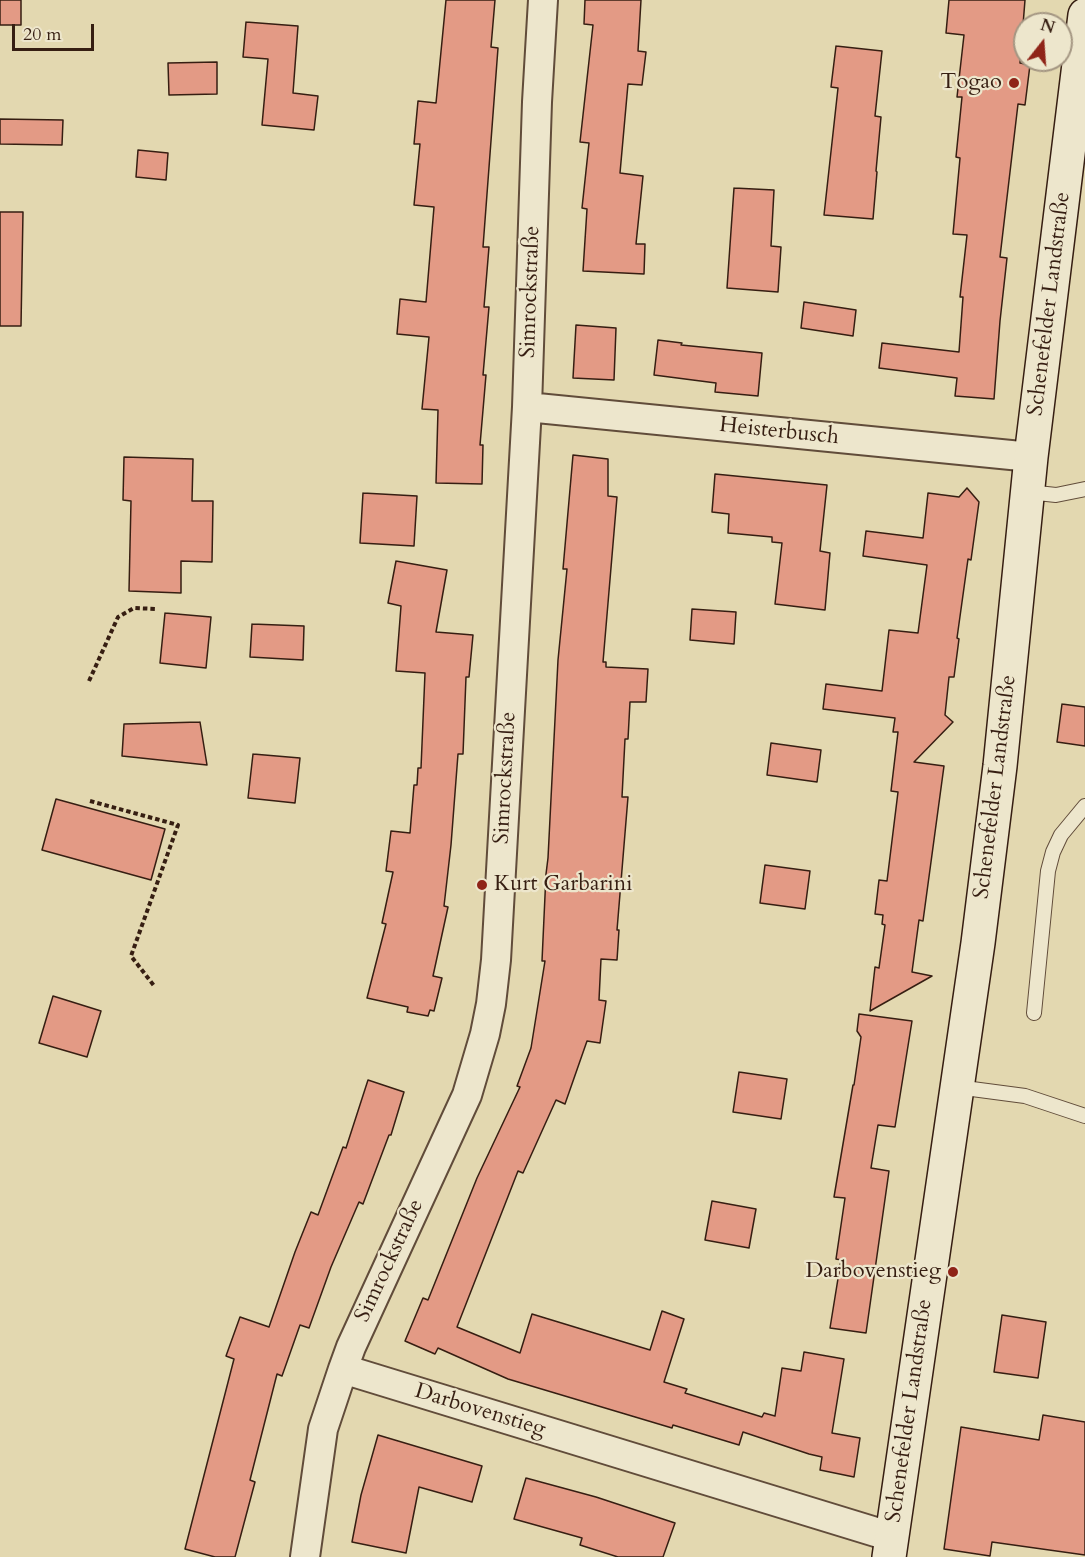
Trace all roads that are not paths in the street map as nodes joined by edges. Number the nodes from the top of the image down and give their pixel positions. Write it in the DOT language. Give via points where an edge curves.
graph roads {
  1 [pos="543,0"];
  2 [pos="1085,15"];
  3 [pos="527,407"];
  4 [pos="1031,457"];
  5 [pos="1085,489"];
  6 [pos="1027,492"];
  7 [pos="1085,806"];
  8 [pos="1034,1013"];
  9 [pos="957,1086"];
  10 [pos="1085,1116"];
  11 [pos="343,1369"];
  12 [pos="891,1547"];
  13 [pos="304,1557"];
  1 -- 3 [label="street, Simrockstraße"];
  2 -- 4 [label="street, Schenefelder Landstraße"];
  3 -- 4 [label="street, Heisterbusch"];
  3 -- 11 [label="street, Simrockstraße" via="495,974 487,1024 466,1095"];
  4 -- 6 [label="street, Schenefelder Landstraße"];
  5 -- 6 [label="lane" via="1056,495"];
  6 -- 9 [label="street, Schenefelder Landstraße" via="1000,766"];
  7 -- 8 [label="lane" via="1061,835 1048,871"];
  9 -- 10 [label="lane" via="1025,1096"];
  9 -- 12 [label="street, Schenefelder Landstraße"];
  11 -- 12 [label="street, Darbovenstieg"];
  11 -- 13 [label="street, Simrockstraße" via="323,1429"];
}
